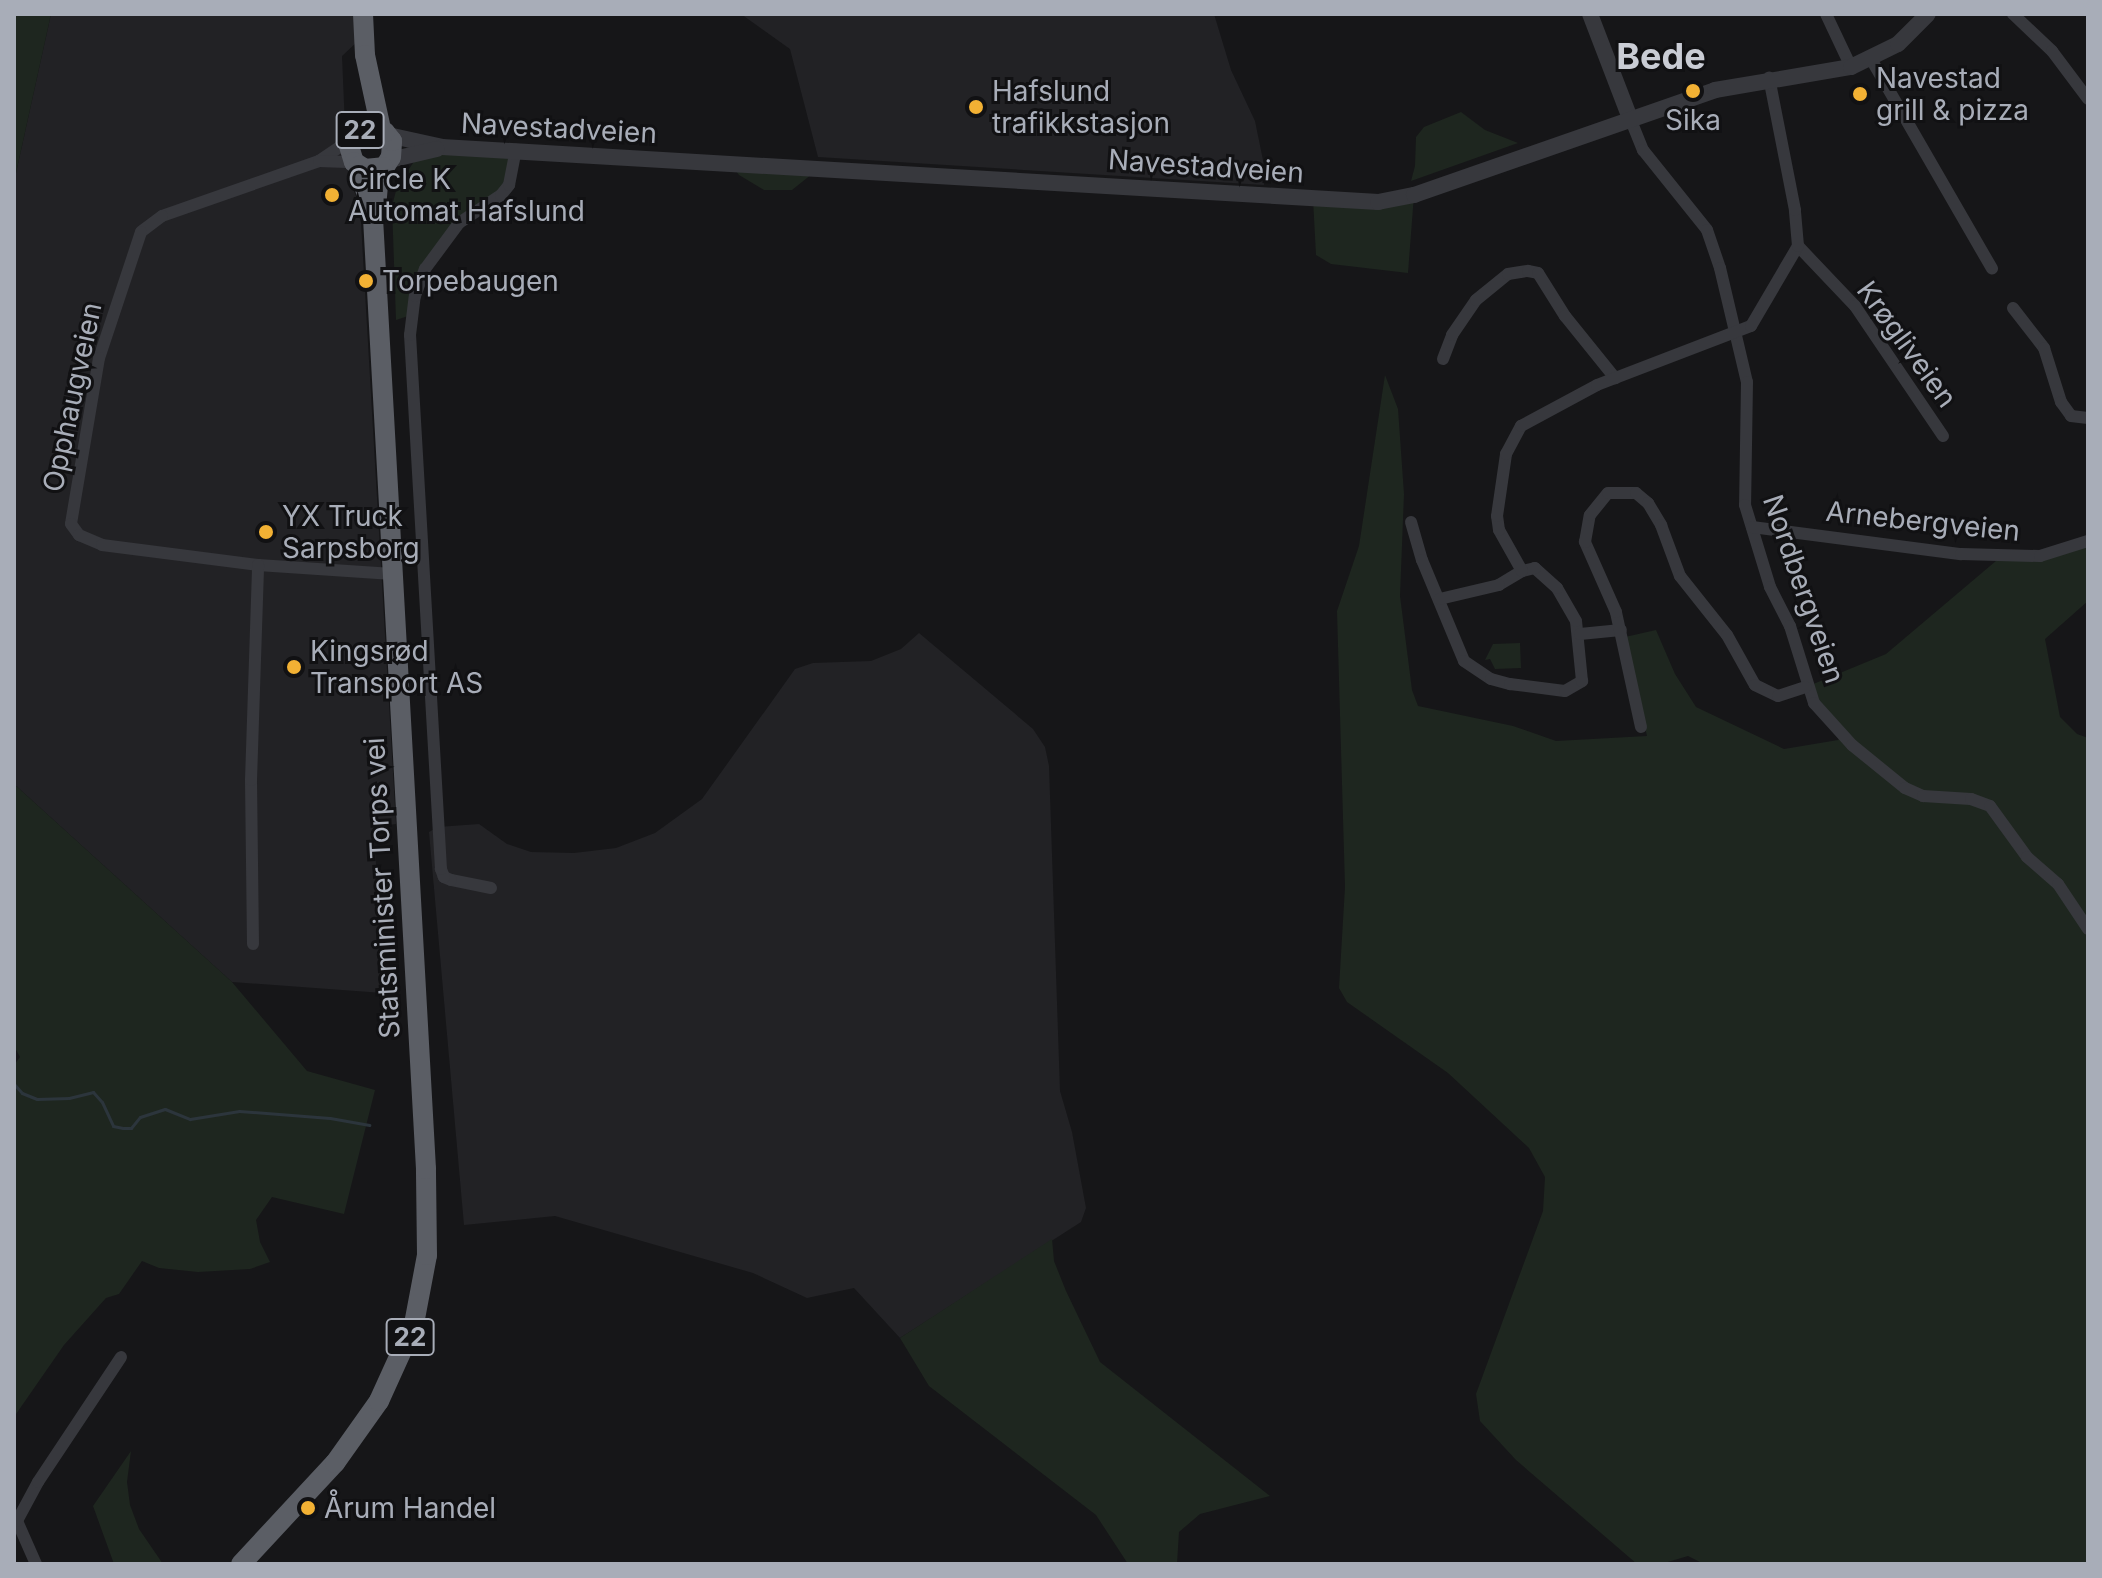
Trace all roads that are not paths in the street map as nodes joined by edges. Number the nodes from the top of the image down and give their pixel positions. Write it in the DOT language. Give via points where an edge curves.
graph roads {
  1 [pos="363,14"];
  2 [pos="1590,14"];
  3 [pos="1826,14"];
  4 [pos="1928,14"];
  5 [pos="2013,14"];
  6 [pos="365,55"];
  7 [pos="1871,59"];
  8 [pos="1851,67"];
  9 [pos="1769,78"];
  10 [pos="2088,99"];
  11 [pos="1630,118"];
  12 [pos="385,132"];
  13 [pos="355,135"];
  14 [pos="442,147"];
  15 [pos="516,150"];
  16 [pos="319,161"];
  17 [pos="386,163"];
  18 [pos="356,164"];
  19 [pos="373,219"];
  20 [pos="1798,246"];
  21 [pos="1992,269"];
  22 [pos="2013,308"];
  23 [pos="1737,334"];
  24 [pos="1443,359"];
  25 [pos="1615,378"];
  26 [pos="2088,418"];
  27 [pos="1943,436"];
  28 [pos="1411,522"];
  29 [pos="1752,527"];
  30 [pos="2088,541"];
  31 [pos="258,565"];
  32 [pos="1522,571"];
  33 [pos="393,574"];
  34 [pos="1440,599"];
  35 [pos="1621,630"];
  36 [pos="1580,634"];
  37 [pos="1806,687"];
  38 [pos="1641,727"];
  39 [pos="491,888"];
  40 [pos="2088,929"];
  41 [pos="253,944"];
  42 [pos="121,1357"];
  43 [pos="36,1564"];
  44 [pos="241,1564"];
  1 -- 6 [label="highway, 22"];
  2 -- 11 [label="street, Nordbergveien"];
  3 -- 8 [label="street"];
  4 -- 7 [label="street, Navestadveien" via="1898,44"];
  5 -- 10 [label="street" via="2052,51"];
  6 -- 12 [label="highway, 22"];
  6 -- 13 [label="highway, 22"];
  7 -- 8 [label="street, Navestadveien"];
  7 -- 21 [label="street"];
  8 -- 9 [label="street, Navestadveien"];
  9 -- 11 [label="street, Navestadveien"];
  9 -- 20 [label="street"];
  11 -- 15 [label="street, Navestadveien" via="1414,195 1378,202"];
  11 -- 23 [label="street, Nordbergveien" via="1652,163 1707,230"];
  12 -- 13 [label="highway, 22" via="369,127"];
  12 -- 14 [label="street, Navestadveien"];
  12 -- 17 [label="highway, 22" via="393,147"];
  13 -- 16 [label="street"];
  13 -- 18 [label="highway, 22" via="350,153"];
  14 -- 15 [label="street, Navestadveien"];
  14 -- 17 [label="street, Navestadveien"];
  15 -- 39 [label="street" via="509,185 459,223 425,269 410,335 441,869 451,880"];
  16 -- 18 [label="street"];
  16 -- 31 [label="street, Opphaugveien" via="162,216 141,232 99,358 71,524 79,535 102,545"];
  17 -- 18 [label="highway, 22" via="371,170"];
  17 -- 19 [label="highway, Statsminister Torps vei / 22"];
  18 -- 19 [label="highway, Statsminister Torps vei / 22"];
  19 -- 33 [label="highway, Statsminister Torps vei / 22"];
  20 -- 23 [label="street" via="1759,317"];
  20 -- 27 [label="street, Krøgliveien" via="1855,306"];
  22 -- 26 [label="street" via="2044,348 2061,402 2071,416"];
  23 -- 25 [label="street"];
  23 -- 29 [label="street, Nordbergveien" via="1747,396 1742,483"];
  24 -- 25 [label="street" via="1476,300 1508,274 1528,271 1538,273"];
  25 -- 32 [label="street" via="1534,417 1513,437 1497,516"];
  28 -- 34 [label="street"];
  29 -- 30 [label="street, Arnebergveien" via="1961,554 2040,556"];
  29 -- 37 [label="street, Nordbergveien" via="1770,587 1790,626"];
  31 -- 33 [label="street, Opphaugveien"];
  31 -- 41 [label="street" via="251,780"];
  32 -- 34 [label="street" via="1499,585"];
  32 -- 36 [label="street" via="1535,568 1547,575"];
  33 -- 44 [label="highway, Statsminister Torps vei / 22" via="426,1169 423,1293 406,1348 364,1425"];
  34 -- 36 [label="street" via="1464,661 1491,679 1510,684 1575,688 1583,671"];
  35 -- 36 [label="street"];
  35 -- 37 [label="street" via="1589,553 1585,528 1598,502 1608,493 1622,492 1636,493 1655,513 1680,576 1727,635 1755,685 1778,696"];
  35 -- 38 [label="street"];
  37 -- 40 [label="street, Nordbergveien" via="1843,736 1905,788 1923,796 1971,799 1990,806 2027,857 2058,884"];
  42 -- 43 [label="street" via="17,1521"];
}
